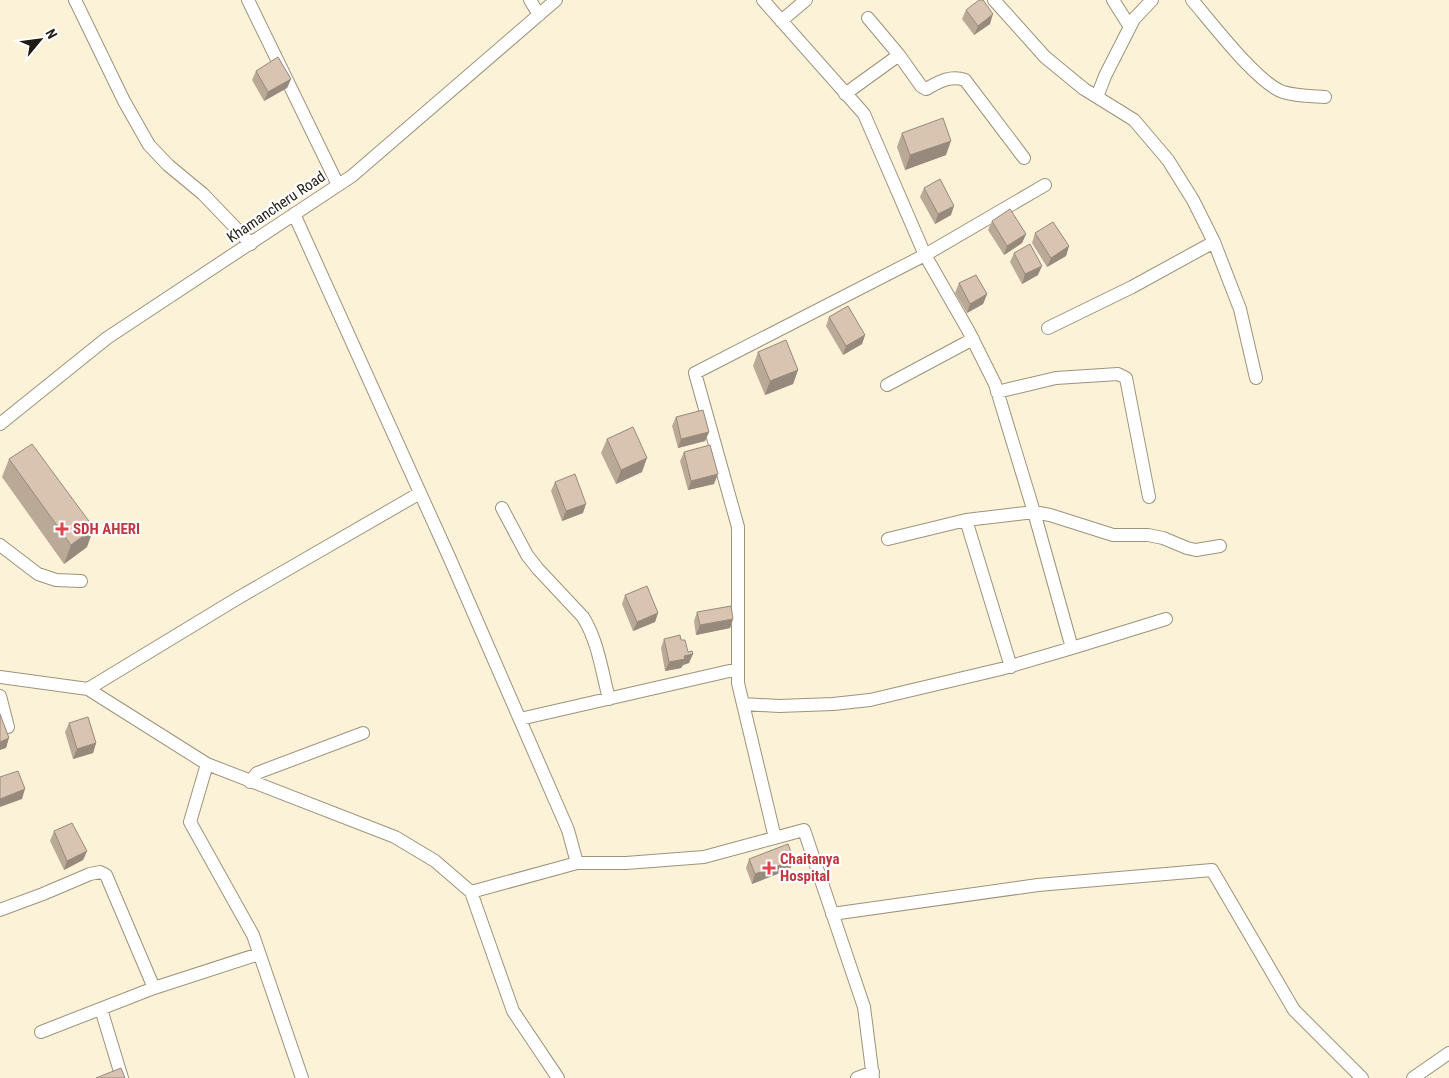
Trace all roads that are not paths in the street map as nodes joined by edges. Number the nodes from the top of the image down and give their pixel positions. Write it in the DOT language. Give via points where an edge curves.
graph roads {
  1 [pos="75,0"];
  2 [pos="248,0"];
  3 [pos="530,0"];
  4 [pos="556,0"];
  5 [pos="763,0"];
  6 [pos="806,0"];
  7 [pos="994,0"];
  8 [pos="1113,0"];
  9 [pos="1152,0"];
  10 [pos="1192,0"];
  11 [pos="539,15"];
  12 [pos="868,18"];
  13 [pos="781,21"];
  14 [pos="1130,27"];
  15 [pos="899,55"];
  16 [pos="846,94"];
  17 [pos="1097,97"];
  18 [pos="1325,97"];
  19 [pos="1024,158"];
  20 [pos="1045,184"];
  21 [pos="338,185"];
  22 [pos="294,214"];
  23 [pos="1214,242"];
  24 [pos="251,244"];
  25 [pos="925,255"];
  26 [pos="1048,328"];
  27 [pos="973,339"];
  28 [pos="1256,378"];
  29 [pos="887,385"];
  30 [pos="997,392"];
  31 [pos="0,424"];
  32 [pos="420,493"];
  33 [pos="1149,497"];
  34 [pos="502,508"];
  35 [pos="1034,512"];
  36 [pos="966,520"];
  37 [pos="888,539"];
  38 [pos="0,545"];
  39 [pos="1220,546"];
  40 [pos="81,581"];
  41 [pos="1166,619"];
  42 [pos="1072,648"];
  43 [pos="1011,666"];
  44 [pos="738,669"];
  45 [pos="0,677"];
  46 [pos="88,688"];
  47 [pos="0,694"];
  48 [pos="609,699"];
  49 [pos="743,704"];
  50 [pos="520,720"];
  51 [pos="8,728"];
  52 [pos="363,734"];
  53 [pos="207,764"];
  54 [pos="250,782"];
  55 [pos="775,838"];
  56 [pos="577,863"];
  57 [pos="471,892"];
  58 [pos="0,910"];
  59 [pos="832,914"];
  60 [pos="259,954"];
  61 [pos="154,988"];
  62 [pos="101,1009"];
  63 [pos="41,1032"];
  64 [pos="1449,1053"];
  65 [pos="873,1075"];
  66 [pos="122,1078"];
  67 [pos="302,1078"];
  68 [pos="558,1078"];
  69 [pos="857,1078"];
  70 [pos="1362,1078"];
  71 [pos="1413,1078"];
  1 -- 24 [label="street" via="149,145"];
  2 -- 21 [label="street"];
  3 -- 11 [label="street"];
  4 -- 11 [label="street, Khamancheru Road"];
  5 -- 13 [label="street"];
  6 -- 13 [label="street"];
  7 -- 17 [label="street" via="1045,57"];
  8 -- 14 [label="street"];
  9 -- 14 [label="street"];
  10 -- 18 [label="street" via="1268,84 1282,91"];
  11 -- 21 [label="street, Khamancheru Road"];
  12 -- 15 [label="street"];
  13 -- 16 [label="street"];
  14 -- 17 [label="street"];
  15 -- 16 [label="street"];
  15 -- 19 [label="street" via="926,89 948,78 966,80"];
  16 -- 25 [label="street" via="864,114"];
  17 -- 23 [label="street" via="1134,120 1152,139 1193,200"];
  20 -- 25 [label="street"];
  21 -- 22 [label="street, Khamancheru Road"];
  22 -- 24 [label="street, Khamancheru Road"];
  22 -- 32 [label="street"];
  23 -- 26 [label="street"];
  23 -- 28 [label="street" via="1240,308"];
  24 -- 31 [label="street, Khamancheru Road" via="107,338"];
  25 -- 27 [label="street"];
  25 -- 44 [label="street" via="695,373 738,527"];
  27 -- 29 [label="street"];
  27 -- 30 [label="street"];
  30 -- 33 [label="street" via="1056,378 1118,374 1126,378"];
  30 -- 35 [label="street"];
  32 -- 46 [label="street"];
  32 -- 50 [label="street"];
  34 -- 48 [label="street" via="538,569 587,624"];
  35 -- 36 [label="street"];
  35 -- 39 [label="street" via="1113,535 1148,535 1196,550"];
  35 -- 42 [label="street"];
  36 -- 37 [label="street"];
  36 -- 43 [label="street"];
  38 -- 40 [label="street" via="38,574 56,580"];
  41 -- 42 [label="street"];
  42 -- 43 [label="street"];
  43 -- 49 [label="street" via="870,700 779,706"];
  44 -- 48 [label="street"];
  44 -- 49 [label="street"];
  45 -- 46 [label="street"];
  45 -- 47 [label="street"];
  46 -- 53 [label="street"];
  47 -- 51 [label="street"];
  48 -- 50 [label="street"];
  49 -- 55 [label="street"];
  50 -- 56 [label="street" via="568,830"];
  52 -- 54 [label="street" via="257,773"];
  53 -- 54 [label="street"];
  53 -- 60 [label="street" via="190,822 253,935"];
  54 -- 57 [label="street" via="395,837 435,861"];
  55 -- 56 [label="street" via="704,857"];
  55 -- 59 [label="street" via="804,830"];
  56 -- 57 [label="street"];
  57 -- 68 [label="street" via="513,1011"];
  58 -- 61 [label="street" via="90,874 100,872 106,875"];
  59 -- 65 [label="street" via="864,1007"];
  59 -- 70 [label="street" via="1038,885 1212,870 1294,1010"];
  60 -- 61 [label="street"];
  60 -- 67 [label="street"];
  61 -- 62 [label="street"];
  62 -- 63 [label="street"];
  62 -- 66 [label="street"];
  64 -- 71 [label="street"];
  65 -- 69 [label="street"];
}
